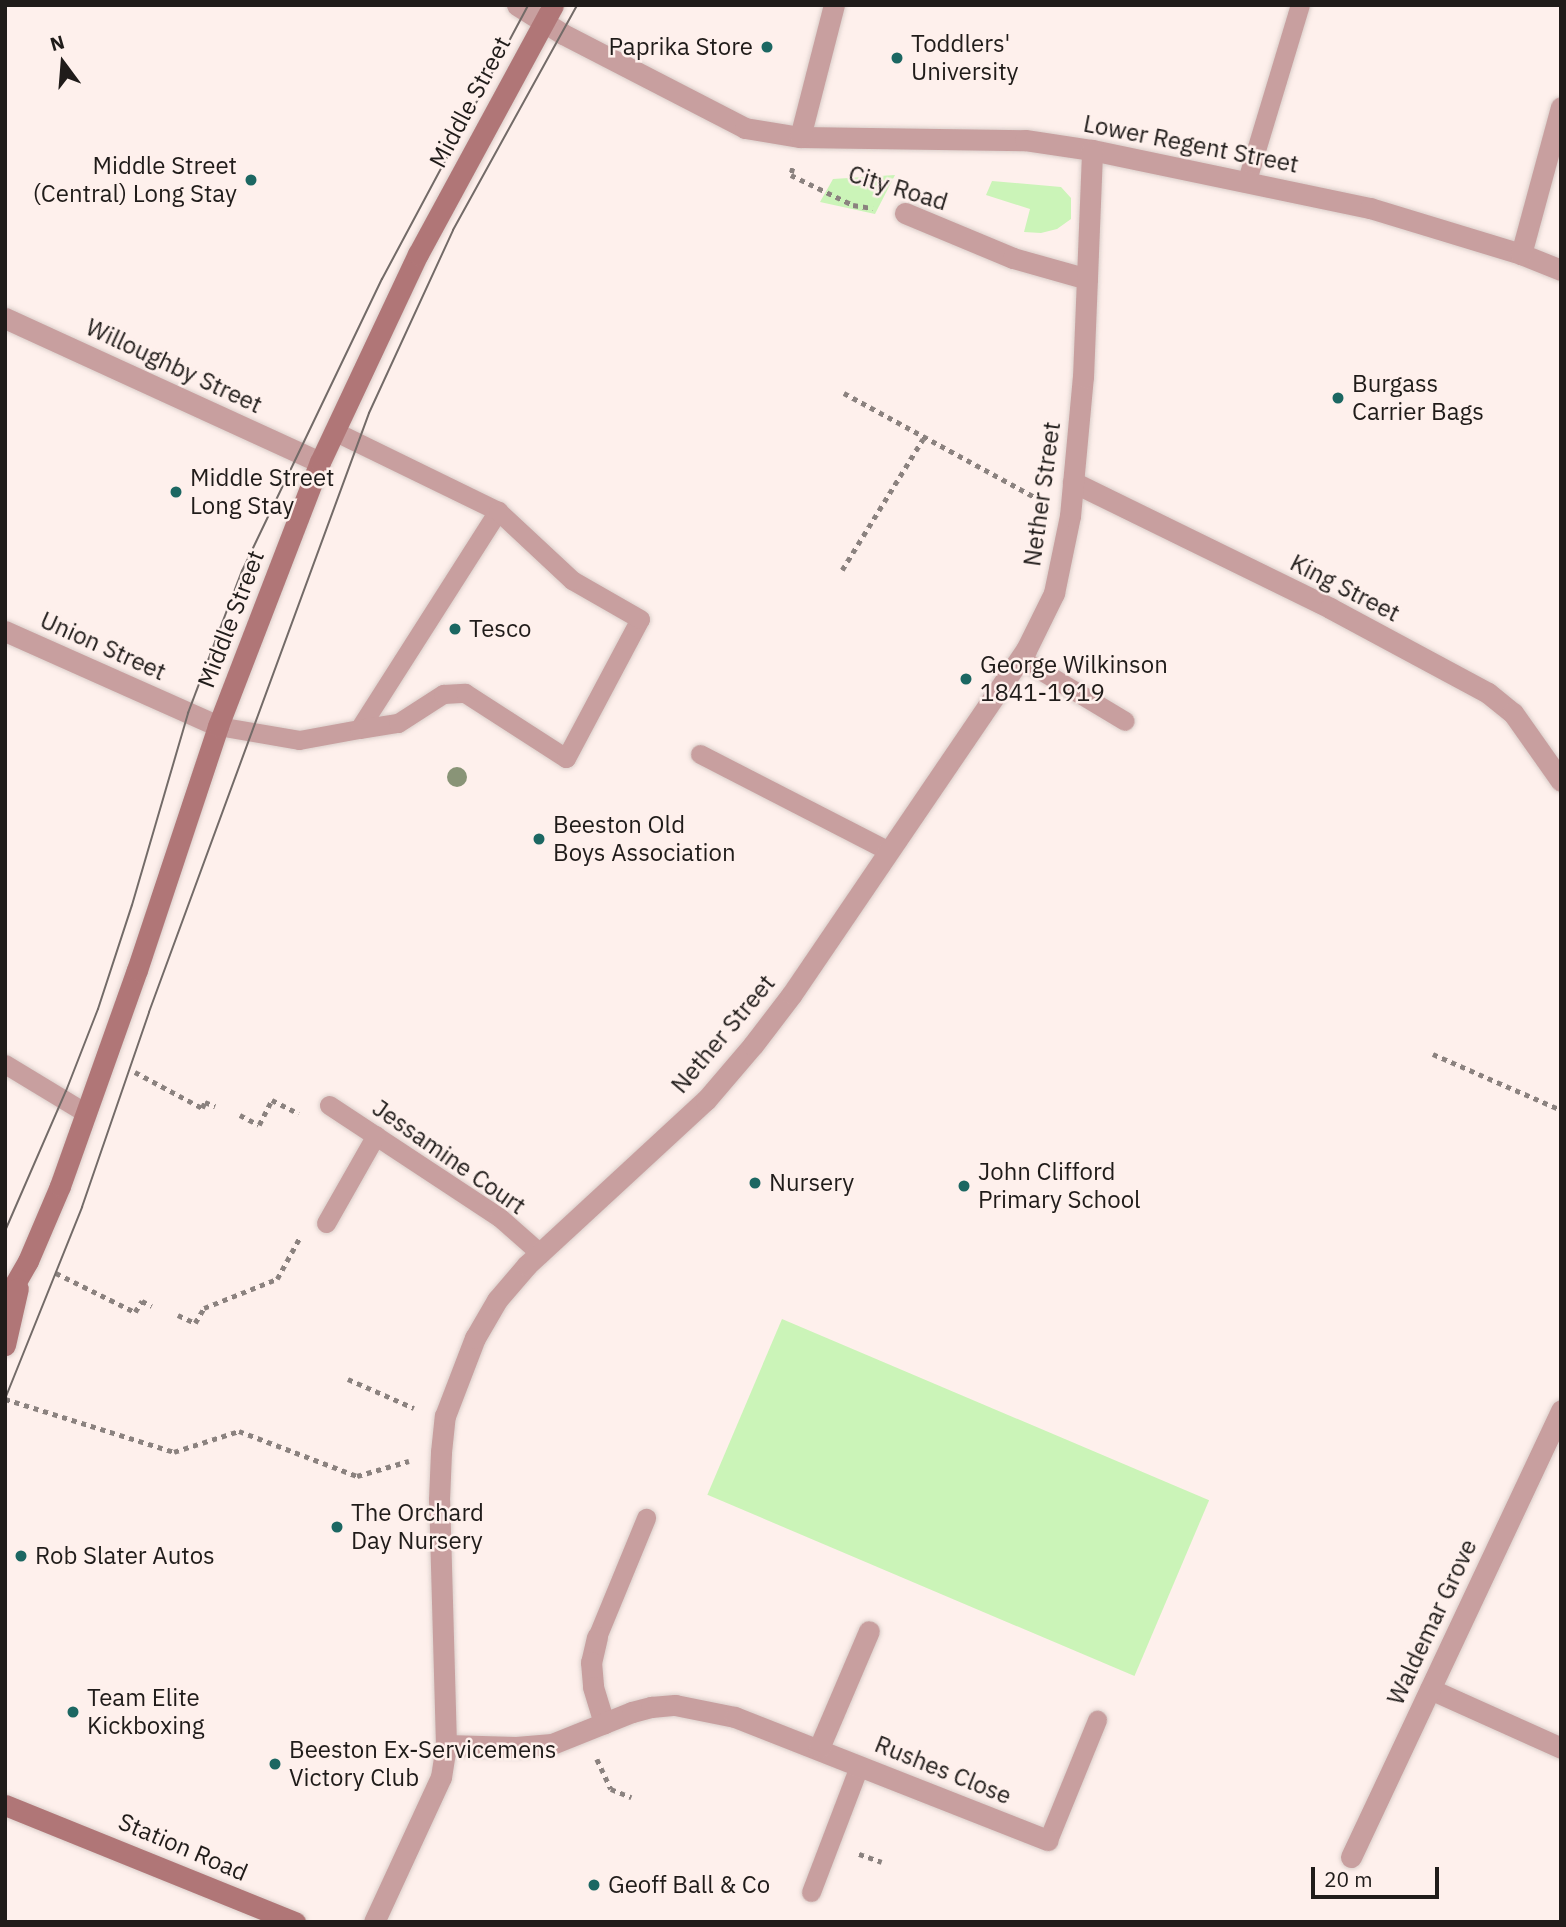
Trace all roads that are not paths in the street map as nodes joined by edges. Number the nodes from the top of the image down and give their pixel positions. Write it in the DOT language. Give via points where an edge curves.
graph roads {
  1 [pos="517,5"];
  2 [pos="834,5"];
  3 [pos="1300,5"];
  4 [pos="548,14"];
  5 [pos="1561,107"];
  6 [pos="800,138"];
  7 [pos="1092,150"];
  8 [pos="1247,180"];
  9 [pos="905,213"];
  10 [pos="1521,254"];
  11 [pos="1561,270"];
  12 [pos="1087,279"];
  13 [pos="5,318"];
  14 [pos="335,432"];
  15 [pos="320,462"];
  16 [pos="1073,482"];
  17 [pos="498,511"];
  18 [pos="5,631"];
  19 [pos="1020,658"];
  20 [pos="1125,721"];
  21 [pos="218,726"];
  22 [pos="359,729"];
  23 [pos="700,754"];
  24 [pos="1561,781"];
  25 [pos="889,851"];
  26 [pos="5,1064"];
  27 [pos="329,1105"];
  28 [pos="86,1114"];
  29 [pos="376,1135"];
  30 [pos="326,1223"];
  31 [pos="540,1253"];
  32 [pos="24,1270"];
  33 [pos="5,1301"];
  34 [pos="5,1346"];
  35 [pos="1561,1410"];
  36 [pos="646,1518"];
  37 [pos="869,1631"];
  38 [pos="597,1637"];
  39 [pos="1430,1689"];
  40 [pos="1097,1720"];
  41 [pos="595,1727"];
  42 [pos="446,1745"];
  43 [pos="819,1748"];
  44 [pos="1561,1748"];
  45 [pos="859,1766"];
  46 [pos="5,1790"];
  47 [pos="5,1805"];
  48 [pos="51,1821"];
  49 [pos="1048,1840"];
  50 [pos="1351,1857"];
  51 [pos="811,1892"];
  52 [pos="295,1922"];
  53 [pos="374,1922"];
  1 -- 4 [label="street"];
  2 -- 6 [label="street"];
  3 -- 8 [label="lane"];
  4 -- 6 [label="street" via="745,128"];
  4 -- 14 [label="main road, Middle Street" via="418,254"];
  5 -- 10 [label="street"];
  6 -- 7 [label="street, Lower Regent Street" via="1025,140"];
  7 -- 8 [label="street, Lower Regent Street"];
  7 -- 12 [label="street, Nether Street"];
  8 -- 10 [label="street, Lower Regent Street" via="1370,208"];
  9 -- 12 [label="street, City Road" via="1013,258"];
  10 -- 11 [label="street, Lower Regent Street"];
  12 -- 16 [label="street, Nether Street"];
  13 -- 15 [label="street, Willoughby Street"];
  14 -- 15 [label="main road, Middle Street"];
  14 -- 17 [label="lane"];
  15 -- 21 [label="main road, Middle Street"];
  16 -- 19 [label="street, Nether Street" via="1054,593"];
  16 -- 24 [label="street, King Street" via="1331,608 1488,693 1513,713"];
  17 -- 22 [label="lane"];
  17 -- 22 [label="lane" via="572,580 639,619 566,758 465,693 443,694 398,723"];
  18 -- 21 [label="street, Union Street"];
  19 -- 20 [label="lane"];
  19 -- 25 [label="street, Nether Street"];
  21 -- 22 [label="lane" via="299,740"];
  21 -- 28 [label="main road, Middle Street"];
  23 -- 25 [label="lane"];
  25 -- 31 [label="street, Nether Street" via="792,994 706,1100"];
  26 -- 28 [label="lane"];
  27 -- 29 [label="lane, Jessamine Court"];
  28 -- 32 [label="main road, Middle Street"];
  29 -- 30 [label="lane"];
  29 -- 31 [label="lane, Jessamine Court" via="499,1217"];
  31 -- 42 [label="street, Nether Street" via="497,1300 475,1338 445,1416 439,1500"];
  32 -- 33 [label="main road, Middle Street"];
  32 -- 34 [label="main road, Middle Street"];
  35 -- 39 [label="street, Waldemar Grove"];
  36 -- 38 [label="lane"];
  37 -- 43 [label="street"];
  38 -- 41 [label="street" via="591,1662"];
  39 -- 44 [label="street"];
  39 -- 50 [label="street, Waldemar Grove"];
  40 -- 49 [label="lane"];
  41 -- 42 [label="street, Rushes Close" via="552,1744"];
  41 -- 43 [label="street, Rushes Close" via="651,1707 676,1705 735,1717"];
  42 -- 53 [label="street, Nether Street" via="441,1777"];
  43 -- 45 [label="street, Rushes Close"];
  45 -- 49 [label="street, Rushes Close"];
  45 -- 51 [label="lane"];
  46 -- 48 [label="main road, Station Road"];
  47 -- 48 [label="main road, Station Road"];
  48 -- 52 [label="main road, Station Road"];
}
